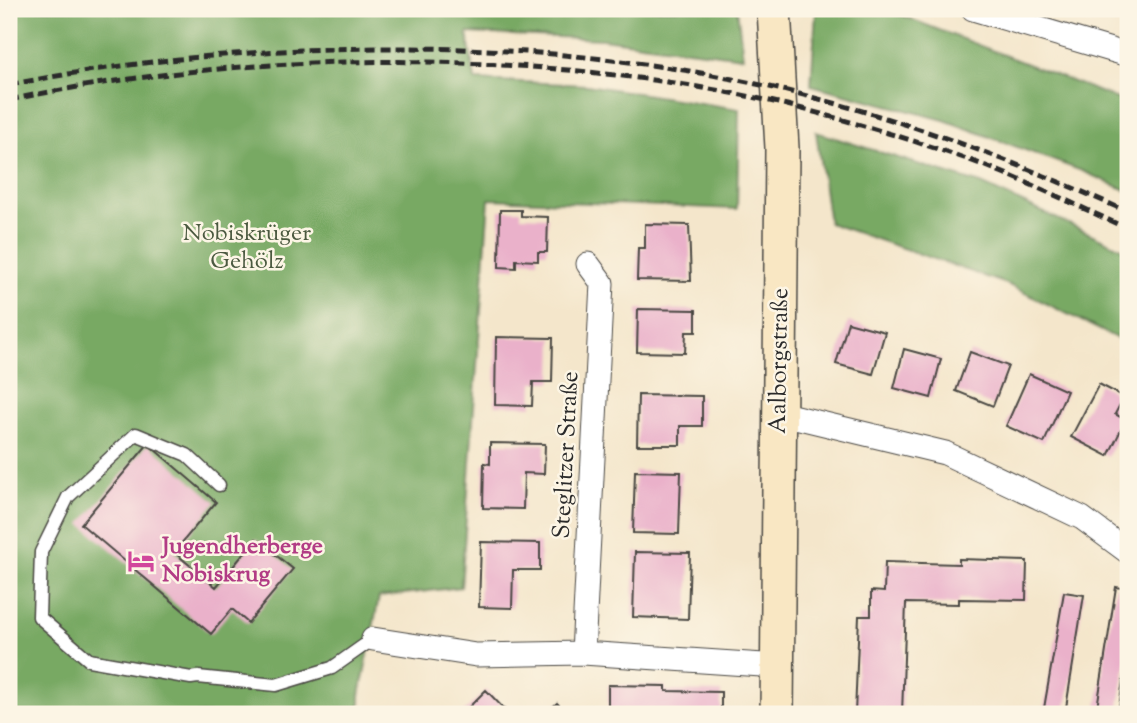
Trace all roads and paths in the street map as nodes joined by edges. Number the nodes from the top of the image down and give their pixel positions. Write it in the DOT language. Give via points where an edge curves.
graph roads {
  1 [pos="774,9"];
  2 [pos="973,9"];
  3 [pos="1128,55"];
  4 [pos="589,264"];
  5 [pos="779,413"];
  6 [pos="219,485"];
  7 [pos="1128,552"];
  8 [pos="373,639"];
  9 [pos="583,653"];
  10 [pos="778,666"];
  11 [pos="777,714"];
  1 -- 5 [label="street, Aalborgstraße" via="782,148"];
  2 -- 3 [label="street"];
  4 -- 9 [label="street, Steglitzer Straße" via="602,283"];
  5 -- 7 [label="street" via="944,453 1082,518"];
  5 -- 10 [label="street, Aalborgstraße"];
  6 -- 8 [label="lane" via="187,455 136,434 68,496 41,552 39,617 89,660 191,678 276,685 332,668"];
  8 -- 9 [label="street" via="476,655"];
  9 -- 10 [label="street"];
  10 -- 11 [label="street, Aalborgstraße"];
}
